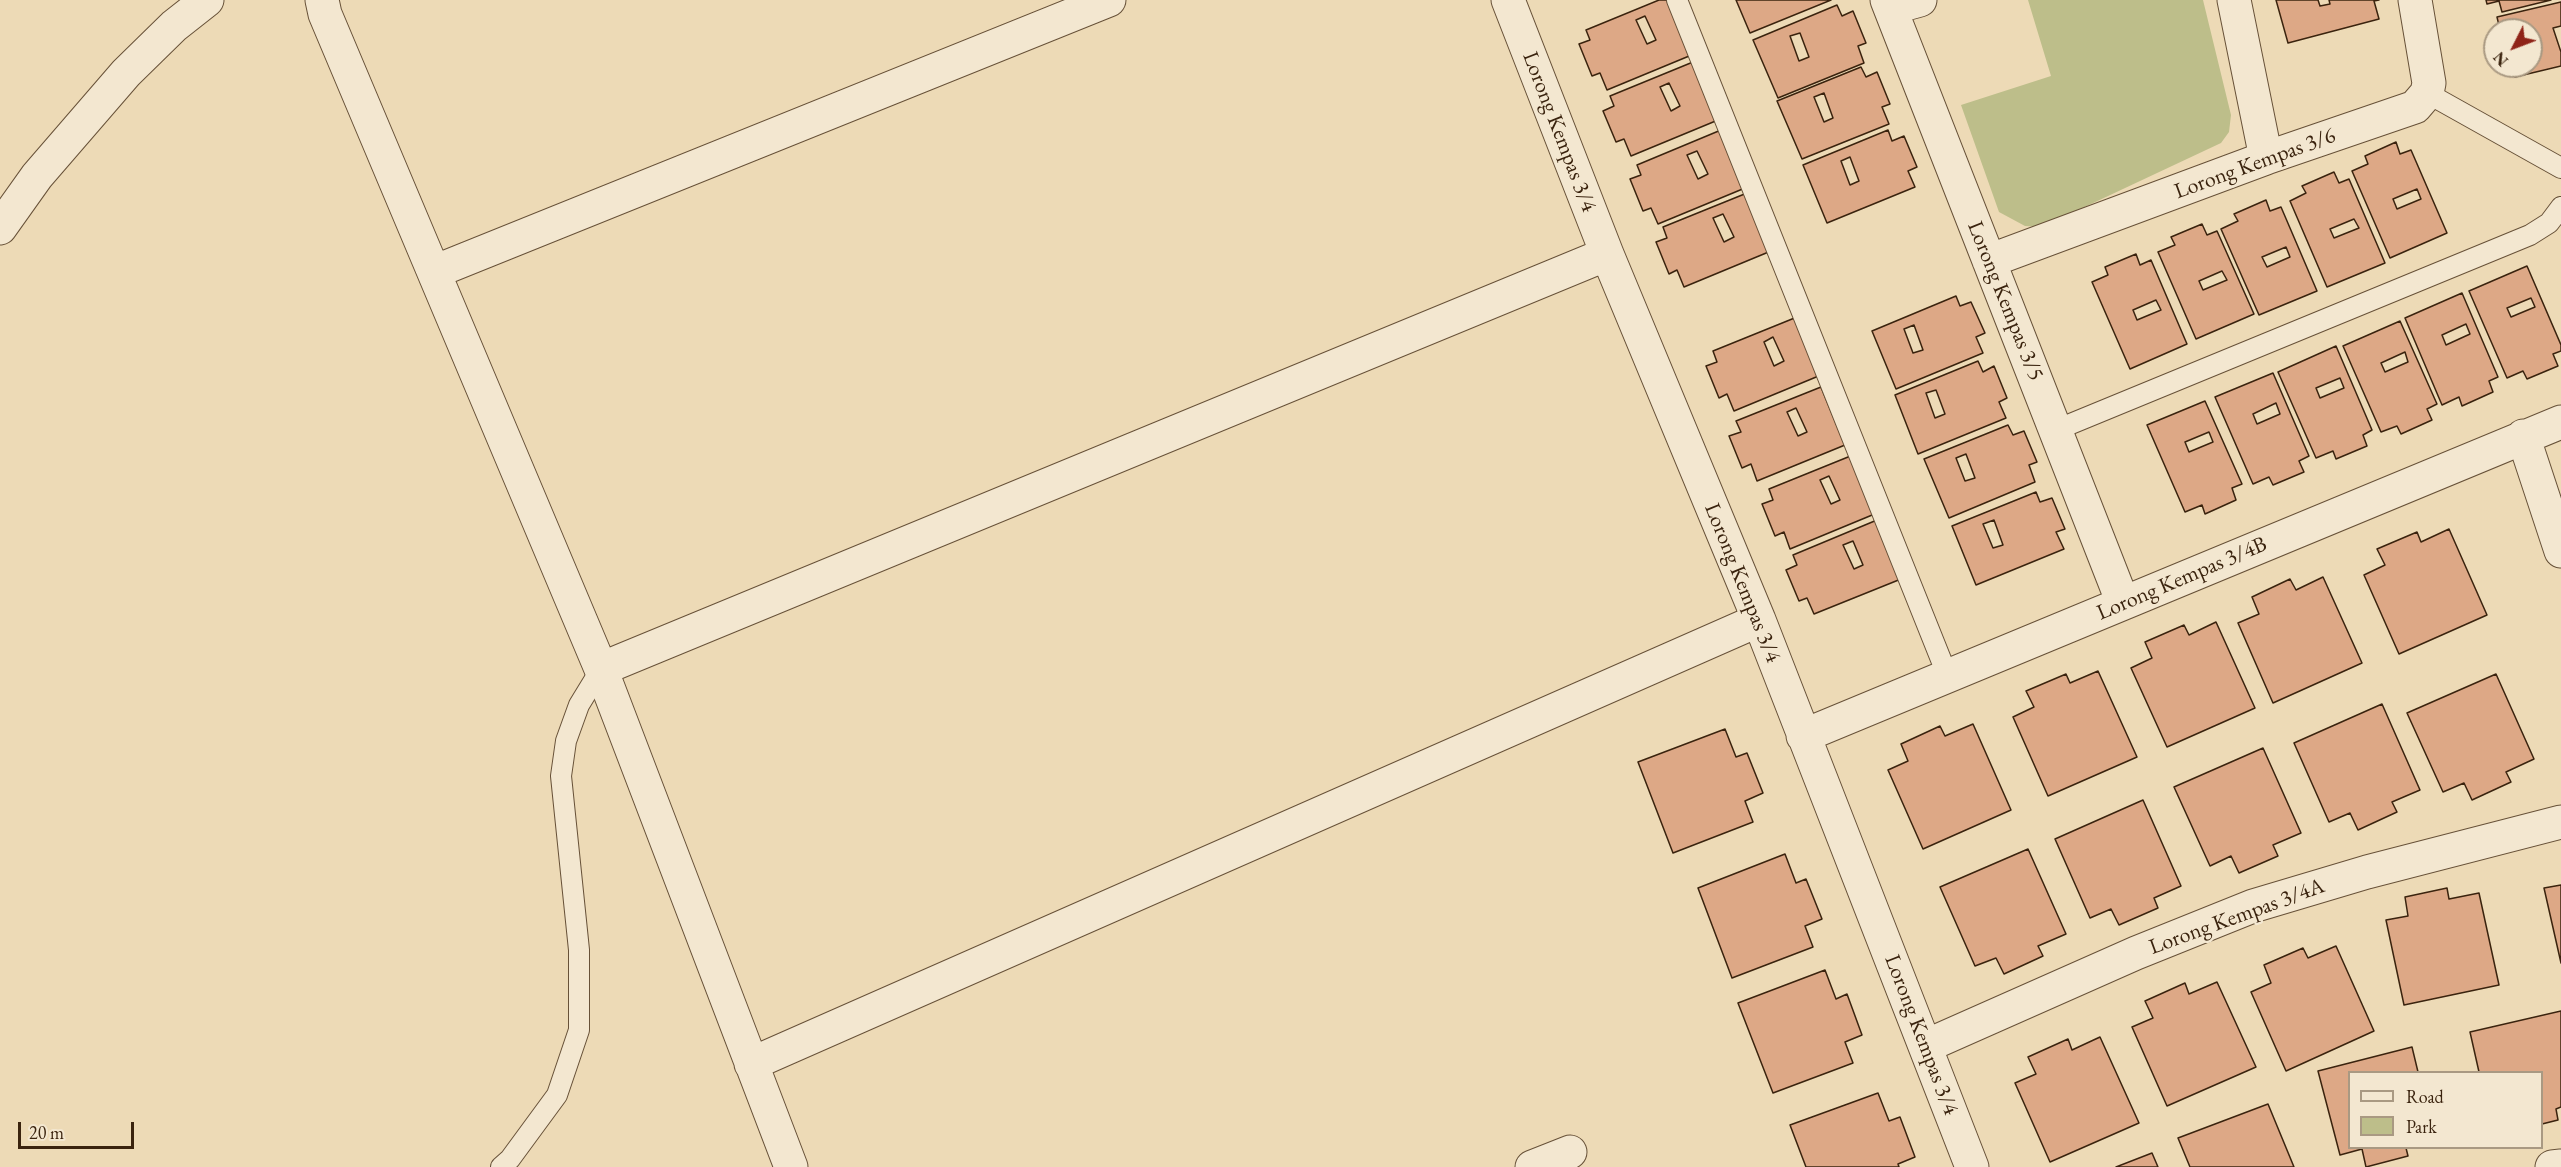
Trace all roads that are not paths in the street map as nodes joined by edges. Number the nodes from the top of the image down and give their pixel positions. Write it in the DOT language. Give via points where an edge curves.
graph roads {
  1 [pos="207,0"];
  2 [pos="322,0"];
  3 [pos="1109,0"];
  4 [pos="1508,0"];
  5 [pos="1677,0"];
  6 [pos="2234,0"];
  7 [pos="2415,0"];
  8 [pos="1899,3"];
  9 [pos="2427,93"];
  10 [pos="2266,159"];
  11 [pos="2561,168"];
  12 [pos="2561,207"];
  13 [pos="0,228"];
  14 [pos="1607,254"];
  15 [pos="1989,261"];
  16 [pos="434,272"];
  17 [pos="2561,422"];
  18 [pos="2056,430"];
  19 [pos="2523,436"];
  20 [pos="2561,551"];
  21 [pos="2123,603"];
  22 [pos="1759,620"];
  23 [pos="601,669"];
  24 [pos="1948,677"];
  25 [pos="1803,736"];
  26 [pos="2561,822"];
  27 [pos="1926,1046"];
  28 [pos="751,1064"];
  29 [pos="1570,1152"];
  30 [pos="2561,1166"];
  31 [pos="501,1167"];
  32 [pos="790,1167"];
  33 [pos="1532,1167"];
  34 [pos="1972,1167"];
  35 [pos="2552,1167"];
  1 -- 13 [label="street" via="126,73 37,176"];
  2 -- 16 [label="street"];
  3 -- 16 [label="street"];
  4 -- 14 [label="street, Lorong Kempas 3/4"];
  5 -- 24 [label="lane"];
  6 -- 10 [label="street"];
  7 -- 9 [label="street" via="2428,70"];
  8 -- 15 [label="street, Lorong Kempas 3/5"];
  9 -- 10 [label="street, Lorong Kempas 3/6" via="2415,106"];
  9 -- 11 [label="lane"];
  10 -- 15 [label="street, Lorong Kempas 3/6"];
  12 -- 18 [label="lane" via="2548,223 2530,235"];
  14 -- 22 [label="street, Lorong Kempas 3/4"];
  14 -- 23 [label="street"];
  15 -- 18 [label="street, Lorong Kempas 3/5"];
  16 -- 23 [label="street"];
  17 -- 19 [label="street, Lorong Kempas 3/4B"];
  18 -- 21 [label="street, Lorong Kempas 3/5"];
  19 -- 20 [label="street"];
  19 -- 21 [label="street, Lorong Kempas 3/4B"];
  21 -- 24 [label="street, Lorong Kempas 3/4B"];
  22 -- 25 [label="street, Lorong Kempas 3/4"];
  22 -- 28 [label="street"];
  23 -- 28 [label="street"];
  23 -- 31 [label="lane" via="579,705 566,741 561,776 579,950 579,1030 557,1095"];
  24 -- 25 [label="street, Lorong Kempas 3/4B"];
  25 -- 27 [label="street, Lorong Kempas 3/4"];
  26 -- 27 [label="street, Lorong Kempas 3/4A" via="2253,906"];
  27 -- 34 [label="street, Lorong Kempas 3/4"];
  28 -- 32 [label="street"];
  29 -- 33 [label="street"];
  30 -- 35 [label="street"];
}
